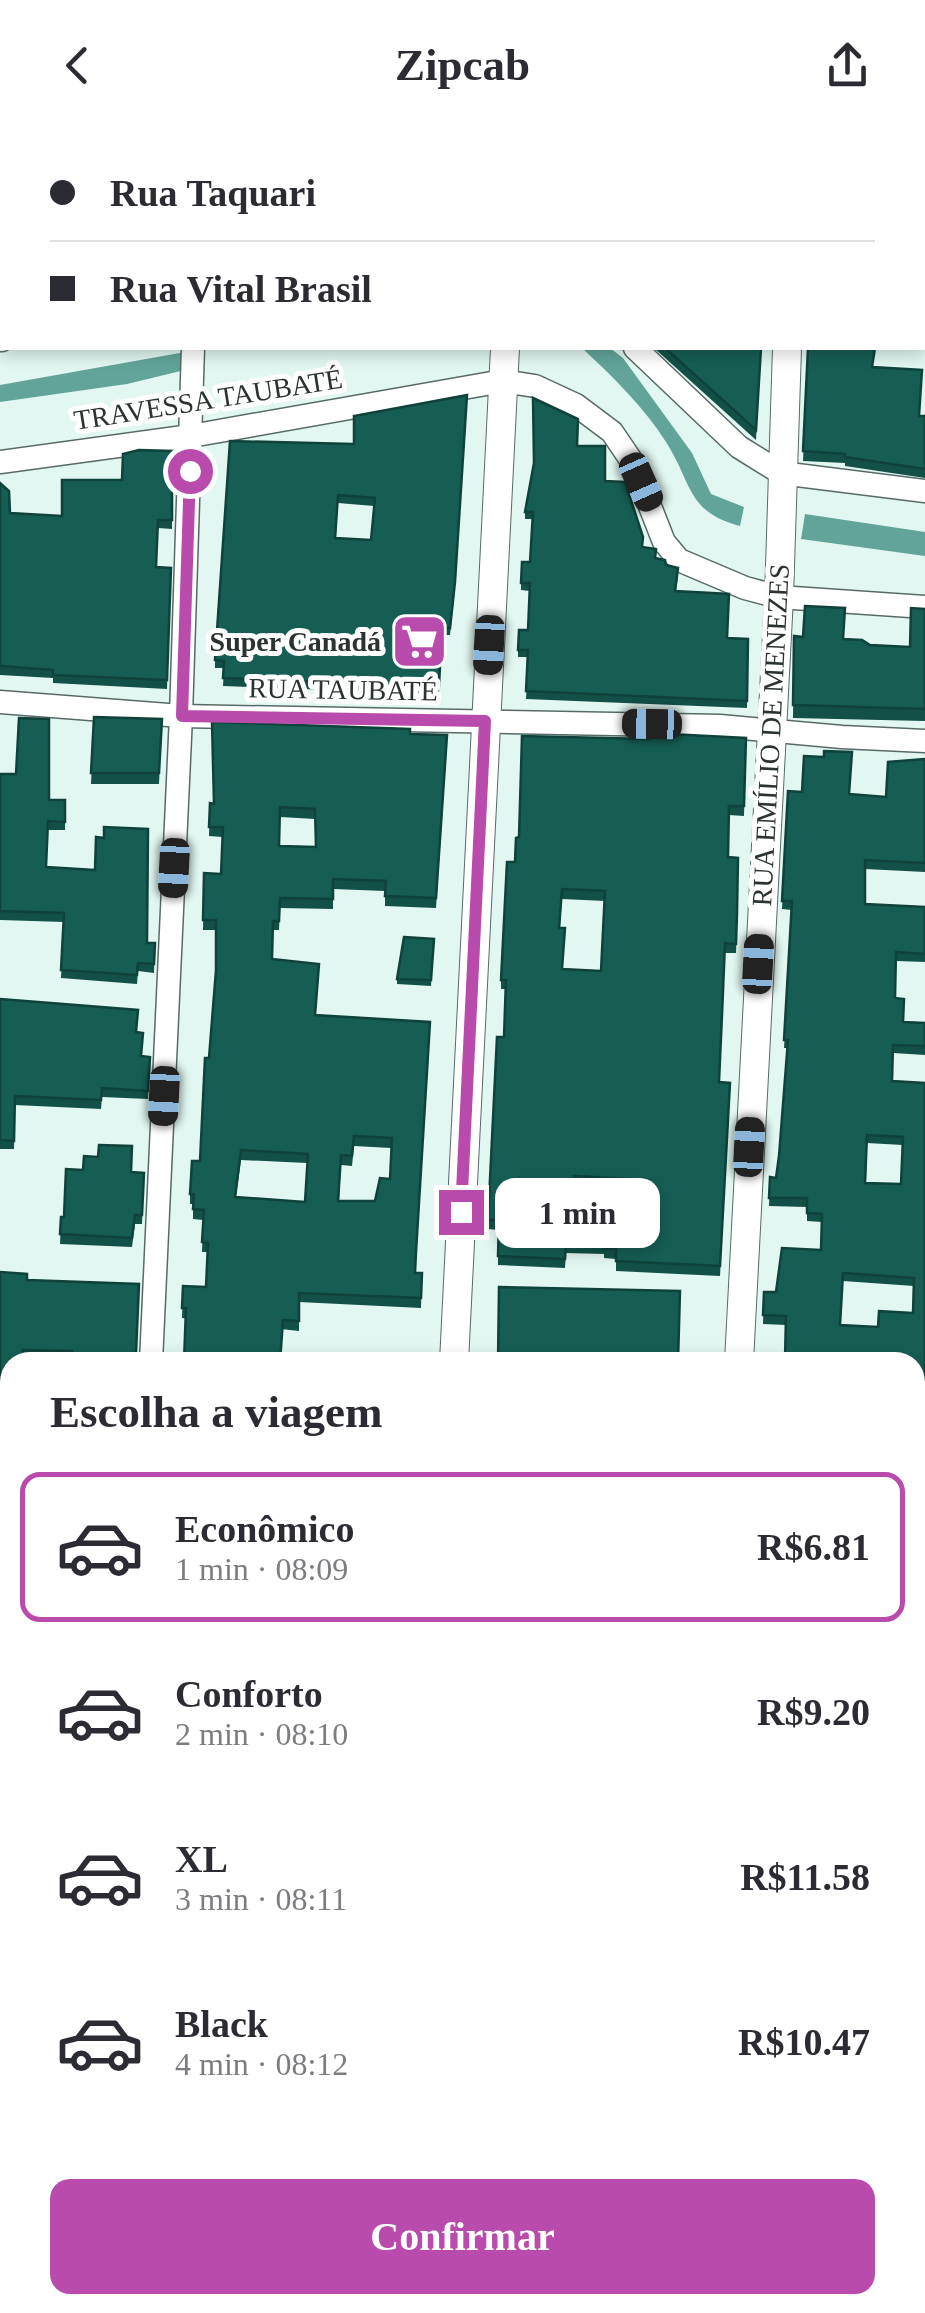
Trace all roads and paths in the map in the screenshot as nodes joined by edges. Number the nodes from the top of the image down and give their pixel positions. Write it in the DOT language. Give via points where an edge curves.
graph roads {
  1 [pos="193,350"];
  2 [pos="505,350"];
  3 [pos="637,350"];
  4 [pos="787,350"];
  5 [pos="503,381"];
  6 [pos="191,436"];
  7 [pos="0,462"];
  8 [pos="781,472"];
  9 [pos="925,491"];
  10 [pos="779,597"];
  11 [pos="925,607"];
  12 [pos="0,702"];
  13 [pos="182,716"];
  14 [pos="485,721"];
  15 [pos="772,731"];
  16 [pos="925,741"];
  17 [pos="151,1352"];
  18 [pos="454,1352"];
  19 [pos="740,1352"];
  1 -- 6 [label="street"];
  2 -- 5 [label="street"];
  3 -- 8 [label="street" via="739,447"];
  4 -- 8 [label="street, RUA EMÍLIO DE MENEZES"];
  5 -- 6 [label="street, TRAVESSA TAUBATÉ"];
  5 -- 10 [label="street, TRAVESSA TAUBATÉ" via="535,386 576,405 612,432 678,560"];
  5 -- 14 [label="street"];
  6 -- 7 [label="street, TRAVESSA TAUBATÉ"];
  6 -- 13 [label="street"];
  8 -- 9 [label="street"];
  8 -- 10 [label="street, RUA EMÍLIO DE MENEZES"];
  10 -- 11 [label="street, TRAVESSA TAUBATÉ"];
  10 -- 15 [label="street, RUA EMÍLIO DE MENEZES"];
  12 -- 13 [label="street, RUA TAUBATÉ"];
  13 -- 14 [label="street, RUA TAUBATÉ"];
  13 -- 17 [label="street"];
  14 -- 15 [label="street, RUA TAUBATÉ"];
  14 -- 18 [label="street"];
  15 -- 16 [label="street, RUA TAUBATÉ"];
  15 -- 19 [label="street, RUA EMÍLIO DE MENEZES"];
}
